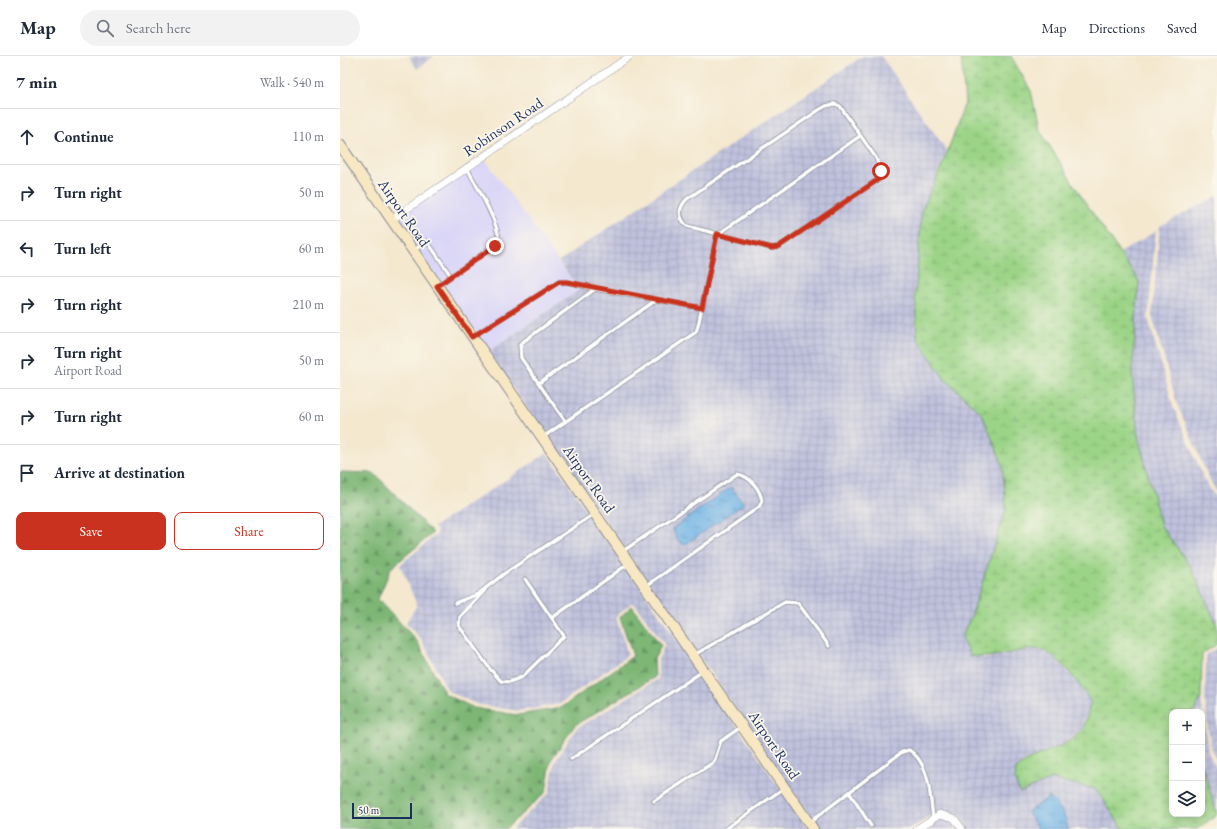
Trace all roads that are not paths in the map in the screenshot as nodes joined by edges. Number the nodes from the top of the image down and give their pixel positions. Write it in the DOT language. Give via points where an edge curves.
graph roads {
  1 [pos="630,56"];
  2 [pos="860,136"];
  3 [pos="340,145"];
  4 [pos="467,168"];
  5 [pos="391,220"];
  6 [pos="717,234"];
  7 [pos="413,251"];
  8 [pos="451,276"];
  9 [pos="437,286"];
  10 [pos="595,289"];
  11 [pos="656,300"];
  12 [pos="702,308"];
  13 [pos="472,337"];
  14 [pos="539,383"];
  15 [pos="565,421"];
  16 [pos="542,438"];
  17 [pos="595,514"];
  18 [pos="621,552"];
  19 [pos="629,564"];
  20 [pos="525,579"];
  21 [pos="645,586"];
  22 [pos="485,590"];
  23 [pos="455,603"];
  24 [pos="552,618"];
  25 [pos="828,646"];
  26 [pos="693,655"];
  27 [pos="704,670"];
  28 [pos="743,726"];
  29 [pos="571,759"];
  30 [pos="784,787"];
  31 [pos="849,792"];
  32 [pos="654,801"];
  33 [pos="933,818"];
  34 [pos="811,826"];
  35 [pos="871,826"];
  36 [pos="726,829"];
  37 [pos="917,829"];
  38 [pos="962,829"];
  1 -- 4 [label="street, Robinson Road"];
  2 -- 6 [label="lane"];
  2 -- 6 [label="lane" via="879,165 879,179 778,247 772,248"];
  2 -- 6 [label="lane" via="840,106 826,106 681,205 681,220 687,226"];
  3 -- 5 [label="street, Airport Road"];
  4 -- 5 [label="street, Robinson Road"];
  4 -- 8 [label="lane" via="484,199 498,233 499,242"];
  5 -- 7 [label="street, Airport Road"];
  6 -- 12 [label="lane"];
  7 -- 8 [label="lane" via="427,241"];
  7 -- 9 [label="street, Airport Road"];
  8 -- 9 [label="lane"];
  9 -- 13 [label="street, Airport Road"];
  10 -- 11 [label="lane"];
  10 -- 13 [label="lane" via="559,282"];
  10 -- 14 [label="lane" via="520,344 521,358"];
  11 -- 12 [label="lane"];
  11 -- 14 [label="lane"];
  12 -- 15 [label="lane" via="696,332"];
  13 -- 16 [label="street, Airport Road"];
  14 -- 15 [label="lane"];
  15 -- 16 [label="lane"];
  16 -- 17 [label="street, Airport Road"];
  17 -- 18 [label="street, Airport Road"];
  17 -- 22 [label="lane" via="505,573"];
  18 -- 19 [label="street, Airport Road"];
  18 -- 21 [label="lane" via="737,474 744,475 760,491 762,501 759,507"];
  19 -- 21 [label="street, Airport Road"];
  19 -- 24 [label="lane"];
  20 -- 24 [label="lane"];
  21 -- 26 [label="street, Airport Road"];
  22 -- 23 [label="lane"];
  22 -- 24 [label="lane" via="460,617 459,626 501,680 509,682 522,677 560,642 564,636"];
  25 -- 26 [label="lane" via="798,603 786,602"];
  26 -- 27 [label="street, Airport Road"];
  27 -- 28 [label="street, Airport Road"];
  27 -- 29 [label="lane"];
  28 -- 30 [label="street, Airport Road"];
  28 -- 32 [label="lane" via="721,741 714,762"];
  30 -- 34 [label="street, Airport Road"];
  30 -- 36 [label="lane"];
  31 -- 33 [label="lane" via="902,752 909,750 927,775"];
  31 -- 34 [label="lane"];
  31 -- 35 [label="lane"];
  33 -- 37 [label="street"];
  33 -- 38 [label="street" via="940,814 954,818"];
}
